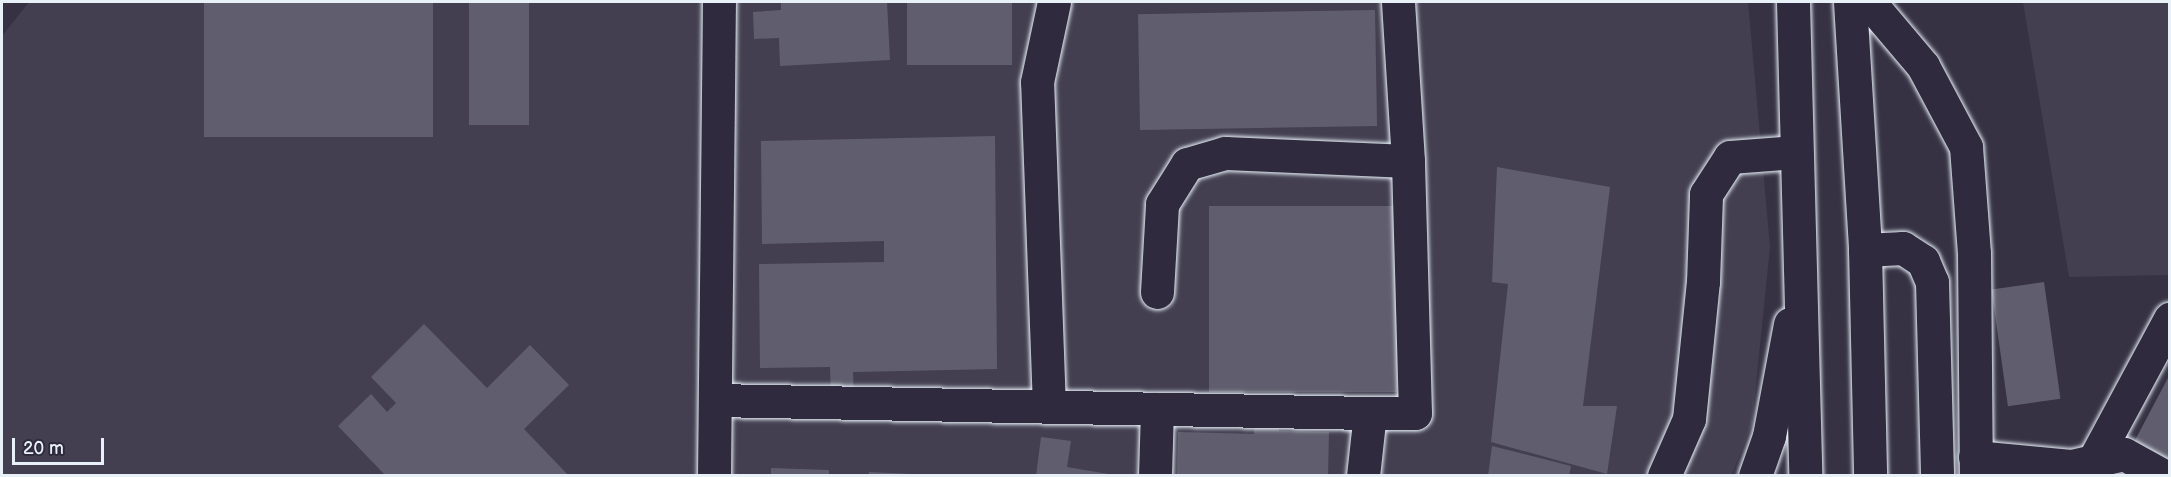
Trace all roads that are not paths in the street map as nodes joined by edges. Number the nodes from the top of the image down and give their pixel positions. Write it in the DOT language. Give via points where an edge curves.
graph roads {
  1 [pos="719,2"];
  2 [pos="1054,2"];
  3 [pos="1398,2"];
  4 [pos="1793,2"];
  5 [pos="1850,2"];
  6 [pos="1869,2"];
  7 [pos="1796,152"];
  8 [pos="1408,161"];
  9 [pos="1865,250"];
  10 [pos="1157,292"];
  11 [pos="1801,300"];
  12 [pos="2169,319"];
  13 [pos="715,400"];
  14 [pos="1048,407"];
  15 [pos="1157,409"];
  16 [pos="1370,413"];
  17 [pos="1976,466"];
  18 [pos="2089,469"];
  19 [pos="714,476"];
  20 [pos="1155,476"];
  21 [pos="1363,476"];
  22 [pos="1664,476"];
  23 [pos="1755,476"];
  24 [pos="1805,476"];
  25 [pos="1870,476"];
  26 [pos="1937,476"];
  27 [pos="2164,476"];
  1 -- 13 [label="main road"];
  2 -- 14 [label="main road" via="1037,82"];
  3 -- 8 [label="main road"];
  4 -- 7 [label="main road"];
  5 -- 9 [label="main road"];
  6 -- 17 [label="main road" via="1923,66 1966,147 1974,253"];
  7 -- 11 [label="main road"];
  7 -- 22 [label="main road" via="1730,157 1706,194 1704,282 1689,419"];
  8 -- 10 [label="main road" via="1225,153 1187,164 1162,204"];
  8 -- 16 [label="main road" via="1415,413"];
  9 -- 25 [label="main road"];
  9 -- 26 [label="main road" via="1903,248 1923,261 1932,282"];
  11 -- 23 [label="main road" via="1788,329 1769,436"];
  11 -- 24 [label="main road"];
  12 -- 18 [label="main road"];
  13 -- 14 [label="main road"];
  13 -- 19 [label="main road"];
  14 -- 15 [label="main road"];
  15 -- 16 [label="main road"];
  15 -- 20 [label="main road"];
  16 -- 21 [label="main road"];
  17 -- 18 [label="main road"];
  18 -- 27 [label="main road" via="2124,454"];
}
